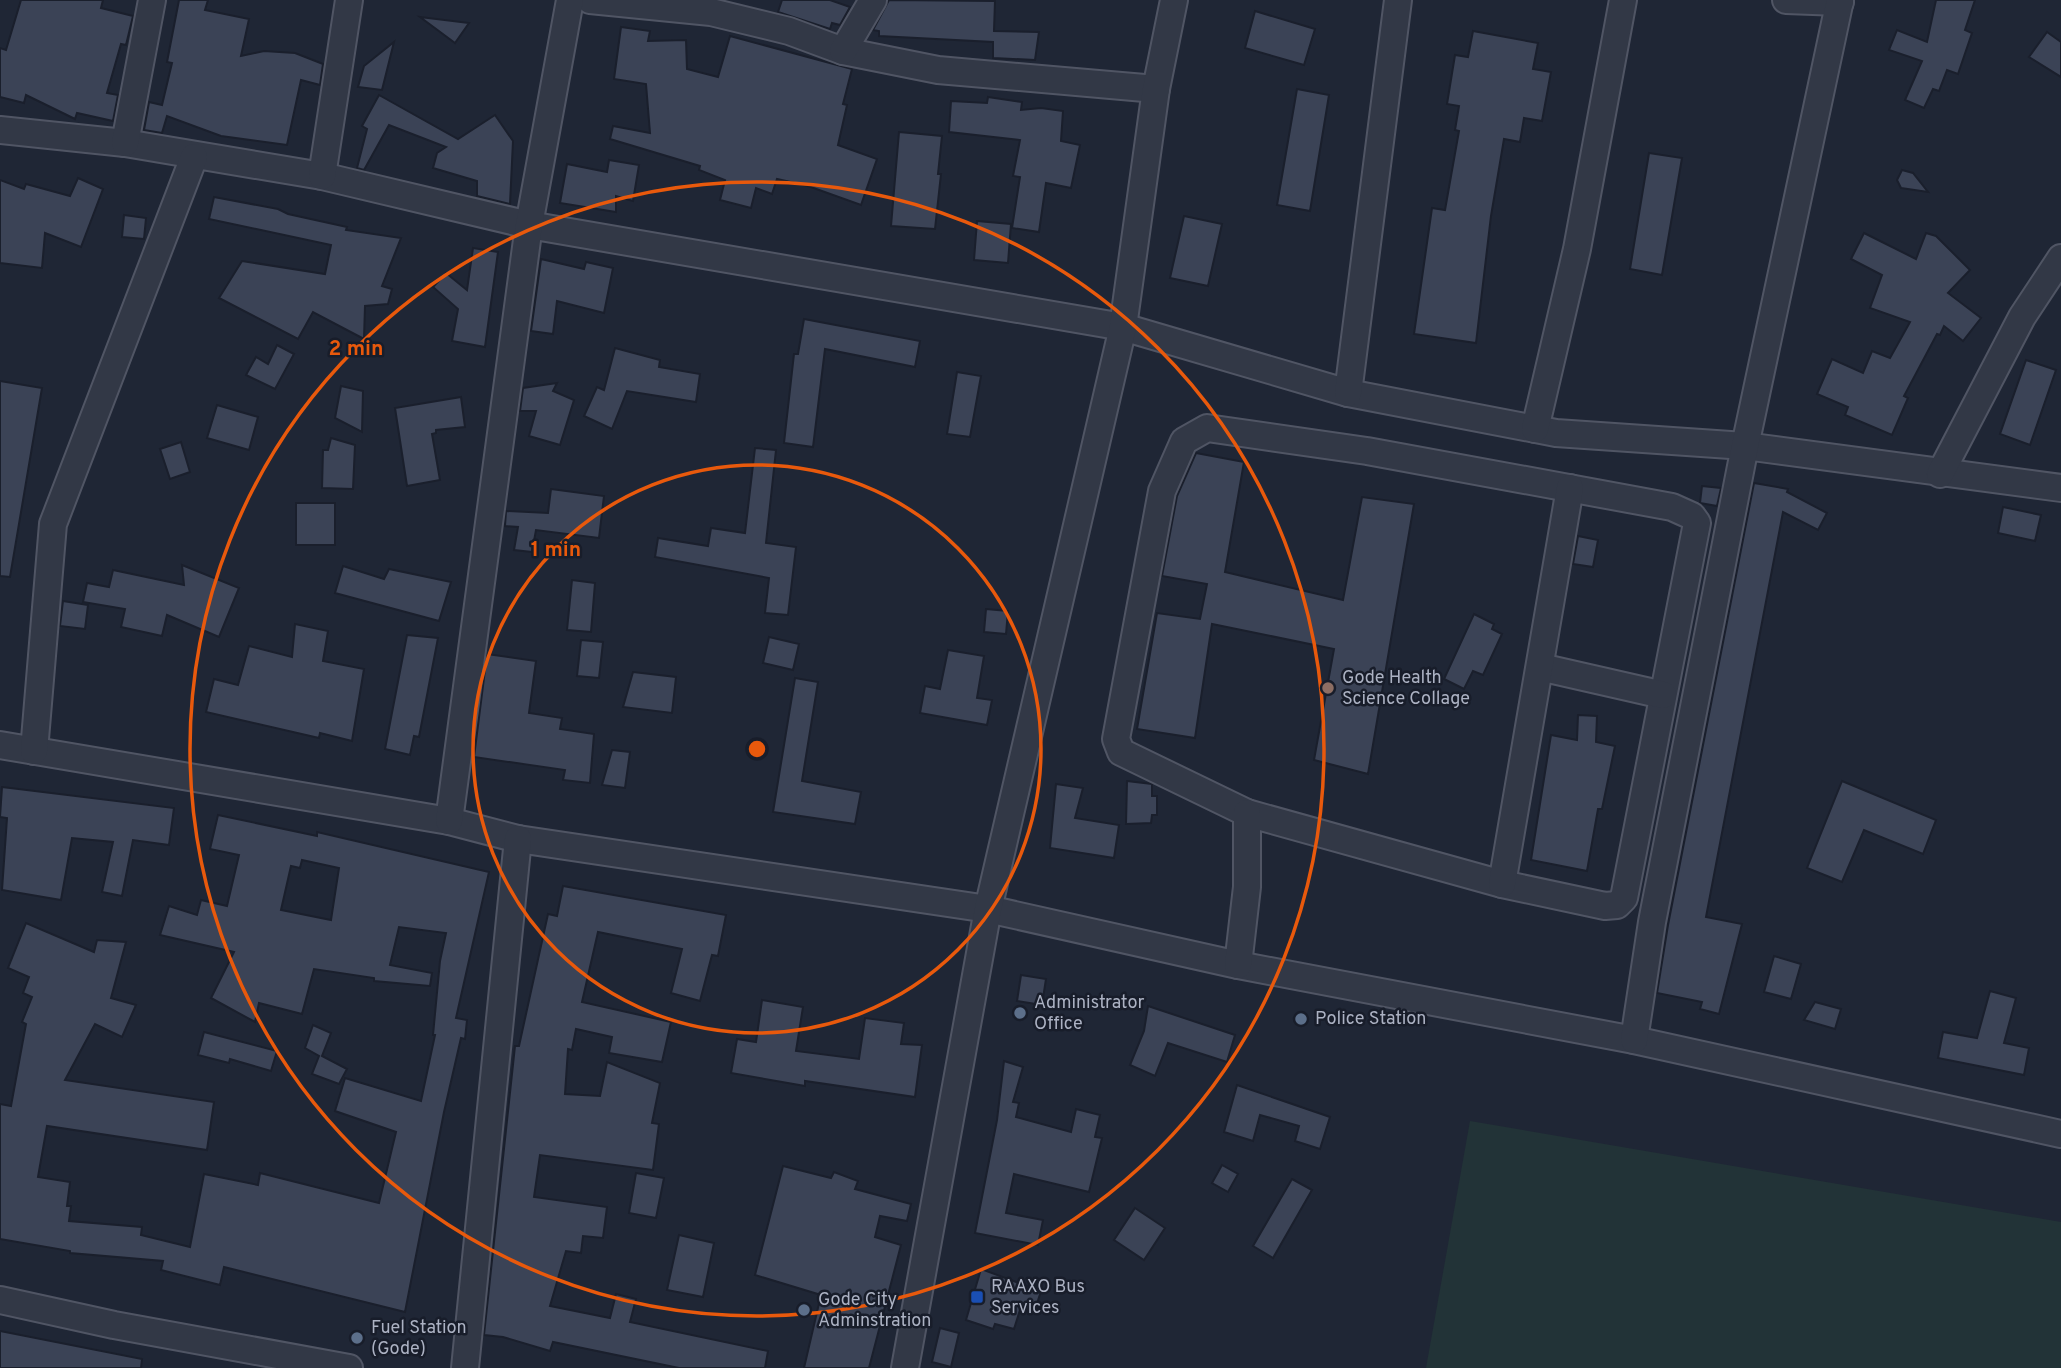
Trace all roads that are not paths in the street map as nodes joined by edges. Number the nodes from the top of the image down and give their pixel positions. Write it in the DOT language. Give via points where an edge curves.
graph roads {
  1 [pos="152,0"];
  2 [pos="349,0"];
  3 [pos="570,0"];
  4 [pos="590,0"];
  5 [pos="873,0"];
  6 [pos="1174,0"];
  7 [pos="1398,0"];
  8 [pos="1623,0"];
  9 [pos="1786,0"];
  10 [pos="1840,1"];
  11 [pos="713,6"];
  12 [pos="844,51"];
  13 [pos="1156,89"];
  14 [pos="0,130"];
  15 [pos="125,143"];
  16 [pos="194,157"];
  17 [pos="322,176"];
  18 [pos="529,225"];
  19 [pos="2061,258"];
  20 [pos="1122,327"];
  21 [pos="1348,393"];
  22 [pos="1535,429"];
  23 [pos="1745,446"];
  24 [pos="1940,474"];
  25 [pos="1570,488"];
  26 [pos="2061,488"];
  27 [pos="1540,667"];
  28 [pos="1663,695"];
  29 [pos="0,746"];
  30 [pos="34,751"];
  31 [pos="1247,813"];
  32 [pos="449,821"];
  33 [pos="518,839"];
  34 [pos="1502,884"];
  35 [pos="988,909"];
  36 [pos="1238,965"];
  37 [pos="1634,1040"];
  38 [pos="2061,1134"];
  39 [pos="0,1300"];
  40 [pos="349,1368"];
  41 [pos="465,1368"];
  42 [pos="905,1368"];
  1 -- 15 [label="street"];
  2 -- 17 [label="street"];
  3 -- 18 [label="street"];
  4 -- 11 [label="street"];
  5 -- 12 [label="street"];
  6 -- 13 [label="street"];
  7 -- 21 [label="street"];
  8 -- 22 [label="street" via="1577,249"];
  9 -- 10 [label="street"];
  10 -- 23 [label="street"];
  11 -- 12 [label="street"];
  12 -- 13 [label="street" via="938,70"];
  13 -- 20 [label="street"];
  14 -- 15 [label="street"];
  15 -- 16 [label="street"];
  16 -- 17 [label="street"];
  16 -- 30 [label="street" via="53,524"];
  17 -- 18 [label="street"];
  18 -- 20 [label="street"];
  18 -- 32 [label="street"];
  19 -- 24 [label="street" via="2022,317"];
  20 -- 21 [label="street"];
  20 -- 35 [label="street"];
  21 -- 22 [label="street"];
  22 -- 23 [label="street"];
  23 -- 24 [label="street"];
  23 -- 37 [label="street" via="1652,922"];
  24 -- 26 [label="street"];
  25 -- 27 [label="street"];
  25 -- 28 [label="street" via="1672,507 1697,523"];
  25 -- 31 [label="street" via="1207,428 1184,440 1162,491 1116,739 1121,752"];
  27 -- 28 [label="street"];
  27 -- 34 [label="street"];
  28 -- 34 [label="street" via="1624,898 1617,905 1605,906"];
  29 -- 30 [label="street"];
  30 -- 32 [label="street"];
  31 -- 34 [label="street"];
  31 -- 36 [label="street" via="1247,887"];
  32 -- 33 [label="street"];
  33 -- 35 [label="street"];
  33 -- 41 [label="street"];
  35 -- 36 [label="street"];
  35 -- 42 [label="street"];
  36 -- 37 [label="street"];
  37 -- 38 [label="street"];
  39 -- 40 [label="street"];
}
